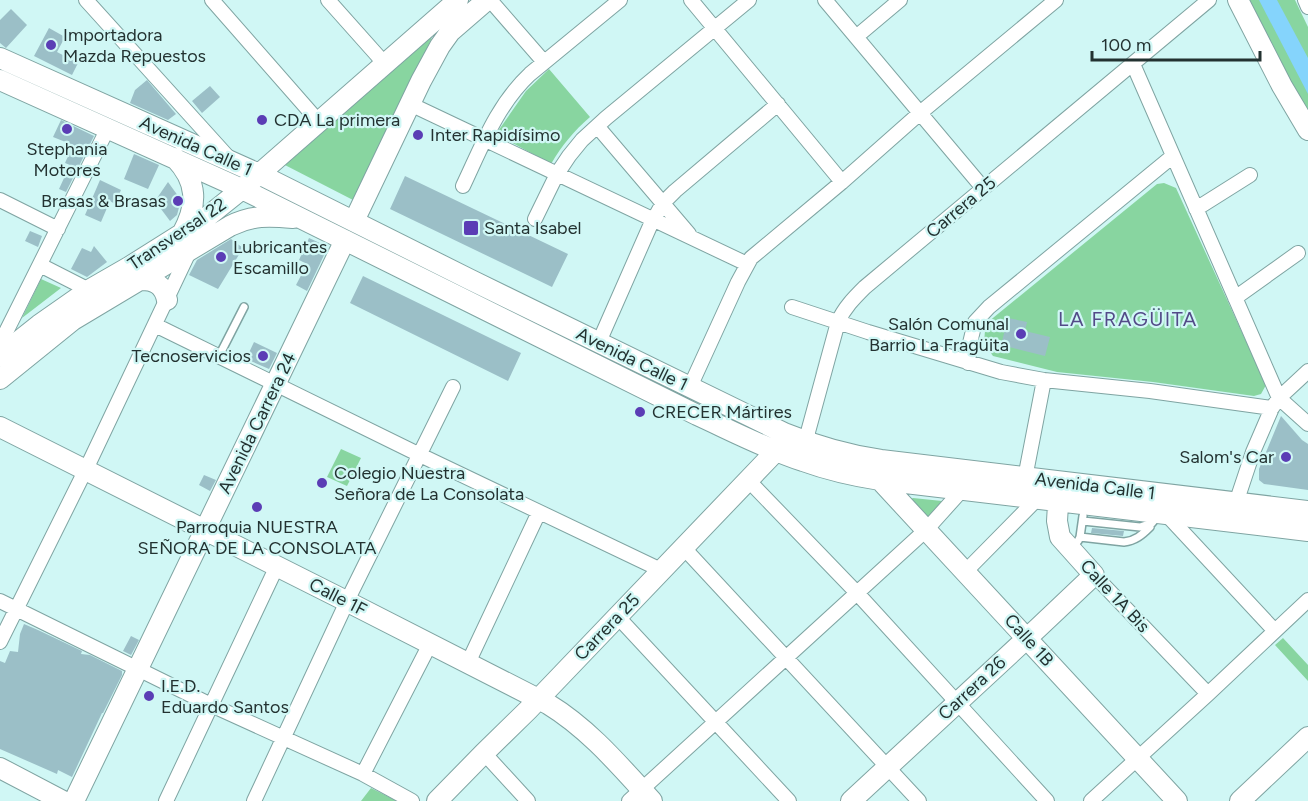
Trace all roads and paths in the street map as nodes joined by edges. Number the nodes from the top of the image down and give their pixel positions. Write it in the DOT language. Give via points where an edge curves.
graph roads {
  1 [pos="86,0"];
  2 [pos="212,0"];
  3 [pos="328,0"];
  4 [pos="488,0"];
  5 [pos="620,0"];
  6 [pos="691,0"];
  7 [pos="749,0"];
  8 [pos="825,0"];
  9 [pos="900,0"];
  10 [pos="1056,0"];
  11 [pos="1209,0"];
  12 [pos="1238,0"];
  13 [pos="1305,0"];
  14 [pos="454,1"];
  15 [pos="1308,7"];
  16 [pos="714,29"];
  17 [pos="856,37"];
  18 [pos="0,58"];
  19 [pos="543,63"];
  20 [pos="385,64"];
  21 [pos="1133,64"];
  22 [pos="0,80"];
  23 [pos="410,104"];
  24 [pos="778,104"];
  25 [pos="920,113"];
  26 [pos="319,122"];
  27 [pos="597,126"];
  28 [pos="108,128"];
  29 [pos="1308,130"];
  30 [pos="485,140"];
  31 [pos="1173,156"];
  32 [pos="175,158"];
  33 [pos="231,161"];
  34 [pos="259,174"];
  35 [pos="557,174"];
  36 [pos="1250,174"];
  37 [pos="842,182"];
  38 [pos="463,186"];
  39 [pos="983,188"];
  40 [pos="242,189"];
  41 [pos="0,200"];
  42 [pos="663,203"];
  43 [pos="1196,209"];
  44 [pos="535,219"];
  45 [pos="653,219"];
  46 [pos="304,220"];
  47 [pos="354,221"];
  48 [pos="58,229"];
  49 [pos="693,239"];
  50 [pos="345,240"];
  51 [pos="186,242"];
  52 [pos="1298,253"];
  53 [pos="747,264"];
  54 [pos="40,265"];
  55 [pos="134,273"];
  56 [pos="88,290"];
  57 [pos="1235,298"];
  58 [pos="167,300"];
  59 [pos="244,307"];
  60 [pos="792,307"];
  61 [pos="838,322"];
  62 [pos="155,325"];
  63 [pos="599,342"];
  64 [pos="0,344"];
  65 [pos="0,356"];
  66 [pos="219,356"];
  67 [pos="968,363"];
  68 [pos="1308,371"];
  69 [pos="0,379"];
  70 [pos="1044,380"];
  71 [pos="276,384"];
  72 [pos="453,387"];
  73 [pos="690,387"];
  74 [pos="1275,403"];
  75 [pos="1308,423"];
  76 [pos="0,427"];
  77 [pos="809,443"];
  78 [pos="776,451"];
  79 [pos="420,455"];
  80 [pos="821,467"];
  81 [pos="86,470"];
  82 [pos="1025,478"];
  83 [pos="748,480"];
  84 [pos="880,480"];
  85 [pos="962,490"];
  86 [pos="1059,492"];
  87 [pos="1037,499"];
  88 [pos="1236,503"];
  89 [pos="1308,511"];
  90 [pos="539,512"];
  91 [pos="1083,512"];
  92 [pos="1160,516"];
  93 [pos="205,530"];
  94 [pos="926,530"];
  95 [pos="1308,531"];
  96 [pos="1077,544"];
  97 [pos="683,547"];
  98 [pos="277,566"];
  99 [pos="661,570"];
  100 [pos="965,572"];
  101 [pos="1094,575"];
  102 [pos="857,593"];
  103 [pos="1308,600"];
  104 [pos="0,601"];
  105 [pos="348,602"];
  106 [pos="16,609"];
  107 [pos="617,616"];
  108 [pos="1274,630"];
  109 [pos="1026,638"];
  110 [pos="0,642"];
  111 [pos="430,644"];
  112 [pos="786,657"];
  113 [pos="468,663"];
  114 [pos="138,669"];
  115 [pos="1208,694"];
  116 [pos="538,699"];
  117 [pos="958,702"];
  118 [pos="211,705"];
  119 [pos="716,722"];
  120 [pos="1308,737"];
  121 [pos="284,738"];
  122 [pos="484,753"];
  123 [pos="1308,754"];
  124 [pos="1137,758"];
  125 [pos="887,767"];
  126 [pos="0,768"];
  127 [pos="363,774"];
  128 [pos="641,797"];
  129 [pos="63,801"];
  130 [pos="74,801"];
  131 [pos="166,801"];
  132 [pos="254,801"];
  133 [pos="412,801"];
  134 [pos="437,801"];
  135 [pos="528,801"];
  136 [pos="789,801"];
  137 [pos="851,801"];
  138 [pos="919,801"];
  139 [pos="1047,801"];
  140 [pos="1091,801"];
  141 [pos="1177,801"];
  142 [pos="1240,801"];
  143 [pos="1257,801"];
  1 -- 33 [label="street"];
  2 -- 26 [label="street"];
  3 -- 20 [label="street"];
  4 -- 19 [label="street"];
  4 -- 23 [label="main road" via="446,38"];
  5 -- 19 [label="street"];
  6 -- 16 [label="street"];
  7 -- 16 [label="street"];
  8 -- 17 [label="street"];
  9 -- 17 [label="street"];
  10 -- 25 [label="street"];
  11 -- 21 [label="street, Carrera 25"];
  12 -- 29 [label="main road"];
  13 -- 15 [label="street"];
  14 -- 20 [label="main road, Transversal 22"];
  16 -- 24 [label="street"];
  16 -- 27 [label="street"];
  17 -- 25 [label="street"];
  18 -- 33 [label="main road, Avenida Calle 1"];
  19 -- 30 [label="street" via="503,104"];
  20 -- 26 [label="main road, Transversal 22"];
  21 -- 31 [label="street"];
  21 -- 39 [label="street, Carrera 25"];
  22 -- 28 [label="main road, Avenida Calle 1"];
  23 -- 30 [label="street"];
  23 -- 47 [label="main road"];
  24 -- 37 [label="street"];
  24 -- 42 [label="street"];
  25 -- 37 [label="street"];
  25 -- 39 [label="street"];
  26 -- 34 [label="main road, Transversal 22"];
  27 -- 35 [label="street"];
  27 -- 42 [label="street"];
  28 -- 32 [label="main road, Avenida Calle 1"];
  28 -- 48 [label="street"];
  30 -- 35 [label="street"];
  30 -- 38 [label="street"];
  31 -- 43 [label="street"];
  31 -- 67 [label="street" via="980,316 975,322"];
  32 -- 40 [label="main road, Avenida Calle 1"];
  32 -- 51 [label="main road" via="188,175 194,197"];
  33 -- 34 [label="main road, Avenida Calle 1"];
  34 -- 40 [label="main road, Transversal 22"];
  34 -- 47 [label="main road, Avenida Calle 1"];
  35 -- 44 [label="street"];
  35 -- 45 [label="street"];
  36 -- 43 [label="street"];
  37 -- 53 [label="street"];
  39 -- 61 [label="street, Carrera 25" via="865,287"];
  40 -- 46 [label="main road, Avenida Calle 1"];
  40 -- 51 [label="main road, Transversal 22" via="202,221"];
  41 -- 48 [label="street"];
  42 -- 45 [label="street"];
  42 -- 49 [label="street"];
  43 -- 57 [label="street"];
  45 -- 49 [label="street"];
  45 -- 63 [label="street"];
  46 -- 50 [label="main road, Avenida Calle 1"];
  46 -- 51 [label="main road, Transversal 22" via="251,218"];
  47 -- 63 [label="main road, Avenida Calle 1"];
  48 -- 54 [label="street"];
  49 -- 53 [label="street"];
  50 -- 71 [label="main road, Avenida Carrera 24"];
  50 -- 78 [label="main road, Avenida Calle 1"];
  51 -- 55 [label="main road, Transversal 22"];
  51 -- 58 [label="street"];
  52 -- 57 [label="street"];
  53 -- 73 [label="street"];
  54 -- 56 [label="street"];
  54 -- 64 [label="street"];
  55 -- 56 [label="main road, Transversal 22"];
  55 -- 58 [label="main road" via="160,285"];
  55 -- 69 [label="main road, Transversal 22"];
  56 -- 65 [label="main road, Transversal 22"];
  57 -- 74 [label="street"];
  58 -- 62 [label="street"];
  59 -- 66 [label="lane"];
  60 -- 61 [label="street"];
  61 -- 67 [label="street"];
  61 -- 77 [label="street, Carrera 25" via="808,432"];
  62 -- 66 [label="street"];
  62 -- 81 [label="street"];
  63 -- 73 [label="main road, Avenida Calle 1"];
  66 -- 71 [label="street"];
  67 -- 70 [label="street"];
  68 -- 74 [label="street"];
  70 -- 74 [label="street"];
  70 -- 82 [label="street"];
  71 -- 79 [label="street"];
  71 -- 93 [label="main road, Avenida Carrera 24"];
  72 -- 79 [label="street"];
  73 -- 77 [label="main road, Avenida Calle 1"];
  74 -- 75 [label="street"];
  74 -- 88 [label="street"];
  76 -- 81 [label="main road, Calle 1F"];
  77 -- 80 [label="street"];
  77 -- 82 [label="main road, Avenida Calle 1" via="861,457"];
  78 -- 80 [label="main road, Avenida Calle 1"];
  78 -- 83 [label="main road, Carrera 25"];
  79 -- 90 [label="street"];
  79 -- 105 [label="street"];
  80 -- 84 [label="main road, Avenida Calle 1"];
  81 -- 93 [label="main road, Calle 1F"];
  81 -- 106 [label="street"];
  82 -- 86 [label="main road, Avenida Calle 1"];
  83 -- 97 [label="main road, Carrera 25"];
  83 -- 102 [label="street"];
  84 -- 85 [label="main road, Avenida Calle 1"];
  84 -- 94 [label="main road, Calle 1B"];
  85 -- 87 [label="main road, Avenida Calle 1"];
  85 -- 94 [label="street"];
  86 -- 87 [label="main road, Avenida Calle 1"];
  86 -- 88 [label="main road, Avenida Calle 1"];
  86 -- 91 [label="main road, Avenida Calle 1"];
  86 -- 96 [label="main road, Calle 1A Bis" via="1060,537"];
  87 -- 100 [label="street"];
  88 -- 89 [label="main road, Avenida Calle 1"];
  90 -- 99 [label="street"];
  90 -- 113 [label="street"];
  91 -- 92 [label="main road, Avenida Calle 1"];
  91 -- 96 [label="lane"];
  92 -- 95 [label="main road, Avenida Calle 1"];
  92 -- 96 [label="lane" via="1130,541"];
  92 -- 108 [label="street"];
  93 -- 98 [label="main road, Calle 1F"];
  93 -- 114 [label="main road, Avenida Carrera 24"];
  94 -- 100 [label="main road, Calle 1B"];
  94 -- 102 [label="street"];
  96 -- 101 [label="main road, Calle 1A Bis"];
  97 -- 99 [label="main road, Carrera 25"];
  97 -- 112 [label="street"];
  98 -- 105 [label="main road, Calle 1F"];
  98 -- 118 [label="street"];
  99 -- 107 [label="main road, Carrera 25"];
  100 -- 109 [label="main road, Calle 1B"];
  101 -- 109 [label="main road, Carrera 26"];
  101 -- 115 [label="street, Calle 1A Bis"];
  102 -- 112 [label="street"];
  102 -- 117 [label="street"];
  103 -- 108 [label="street"];
  104 -- 106 [label="street"];
  105 -- 111 [label="main road, Calle 1F"];
  105 -- 121 [label="street"];
  106 -- 110 [label="street"];
  106 -- 114 [label="street"];
  107 -- 116 [label="main road, Carrera 25"];
  107 -- 119 [label="street"];
  108 -- 115 [label="street"];
  109 -- 117 [label="main road, Carrera 26"];
  109 -- 124 [label="main road, Calle 1B"];
  111 -- 113 [label="main road, Calle 1F"];
  111 -- 127 [label="street"];
  112 -- 119 [label="street"];
  112 -- 125 [label="street"];
  113 -- 116 [label="main road, Calle 1F"];
  114 -- 118 [label="street"];
  114 -- 130 [label="main road, Avenida Carrera 24"];
  115 -- 124 [label="street"];
  116 -- 122 [label="main road, Carrera 25"];
  116 -- 128 [label="main road, Calle 1F" via="582,729"];
  117 -- 125 [label="main road, Carrera 26"];
  117 -- 139 [label="street"];
  118 -- 121 [label="street"];
  118 -- 131 [label="street"];
  119 -- 128 [label="street"];
  119 -- 136 [label="street"];
  120 -- 142 [label="main road"];
  121 -- 127 [label="street"];
  121 -- 132 [label="street"];
  122 -- 134 [label="main road, Carrera 25"];
  122 -- 135 [label="street"];
  123 -- 143 [label="main road"];
  124 -- 140 [label="street"];
  124 -- 141 [label="main road, Calle 1B"];
  125 -- 137 [label="main road, Carrera 26"];
  125 -- 138 [label="street"];
  126 -- 129 [label="main road"];
  127 -- 133 [label="street"];
}
